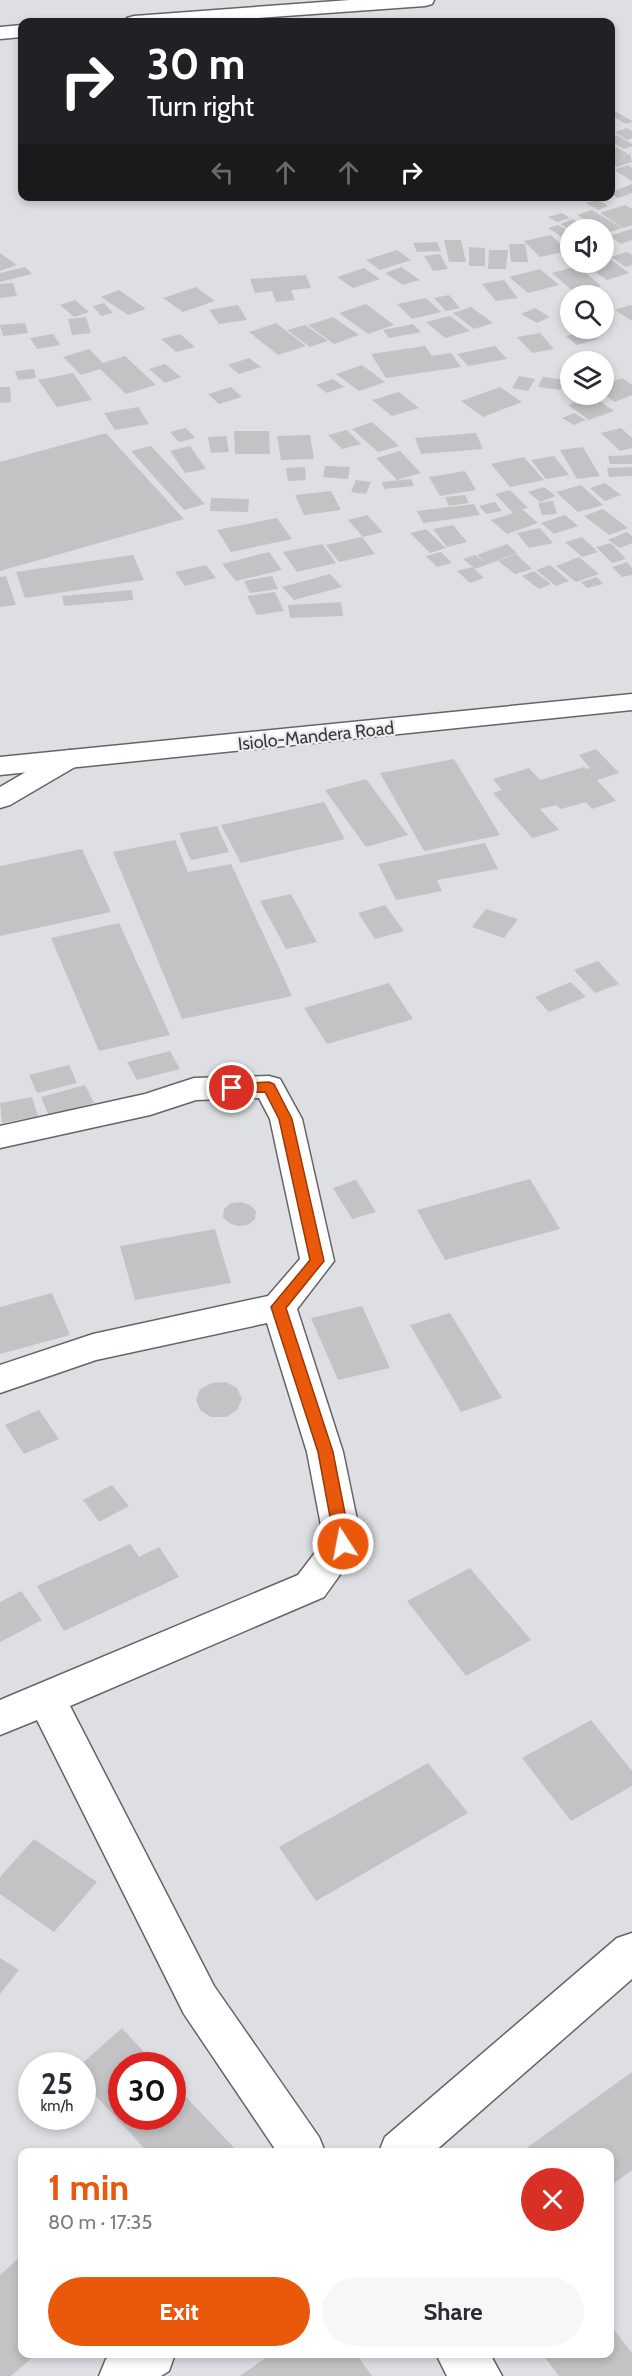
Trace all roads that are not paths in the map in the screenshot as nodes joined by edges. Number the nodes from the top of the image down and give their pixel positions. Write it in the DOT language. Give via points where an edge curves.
graph roads {
  1 [pos="425,0"];
  2 [pos="187,18"];
  3 [pos="18,31"];
  4 [pos="0,33"];
  5 [pos="632,702"];
  6 [pos="70,758"];
  7 [pos="0,766"];
  8 [pos="0,799"];
  9 [pos="0,1137"];
  10 [pos="279,1307"];
  11 [pos="0,1379"];
  12 [pos="46,1698"];
  13 [pos="0,1718"];
  14 [pos="632,1952"];
  15 [pos="300,2148"];
  16 [pos="406,2148"];
  17 [pos="147,2358"];
  18 [pos="462,2358"];
  19 [pos="123,2376"];
  20 [pos="478,2376"];
  1 -- 2 [label="main road"];
  3 -- 4 [label="main road"];
  5 -- 6 [label="main road, Isiolo-Mandera Road"];
  6 -- 7 [label="main road, Isiolo-Mandera Road"];
  6 -- 8 [label="main road"];
  9 -- 10 [label="main road" via="150,1104 195,1089 269,1087 286,1119 317,1261"];
  10 -- 11 [label="main road" via="93,1347"];
  10 -- 12 [label="main road" via="326,1452 343,1544 311,1586"];
  12 -- 13 [label="main road"];
  12 -- 15 [label="main road" via="200,2000"];
  14 -- 16 [label="main road"];
  17 -- 19 [label="main road"];
  18 -- 20 [label="main road"];
}
